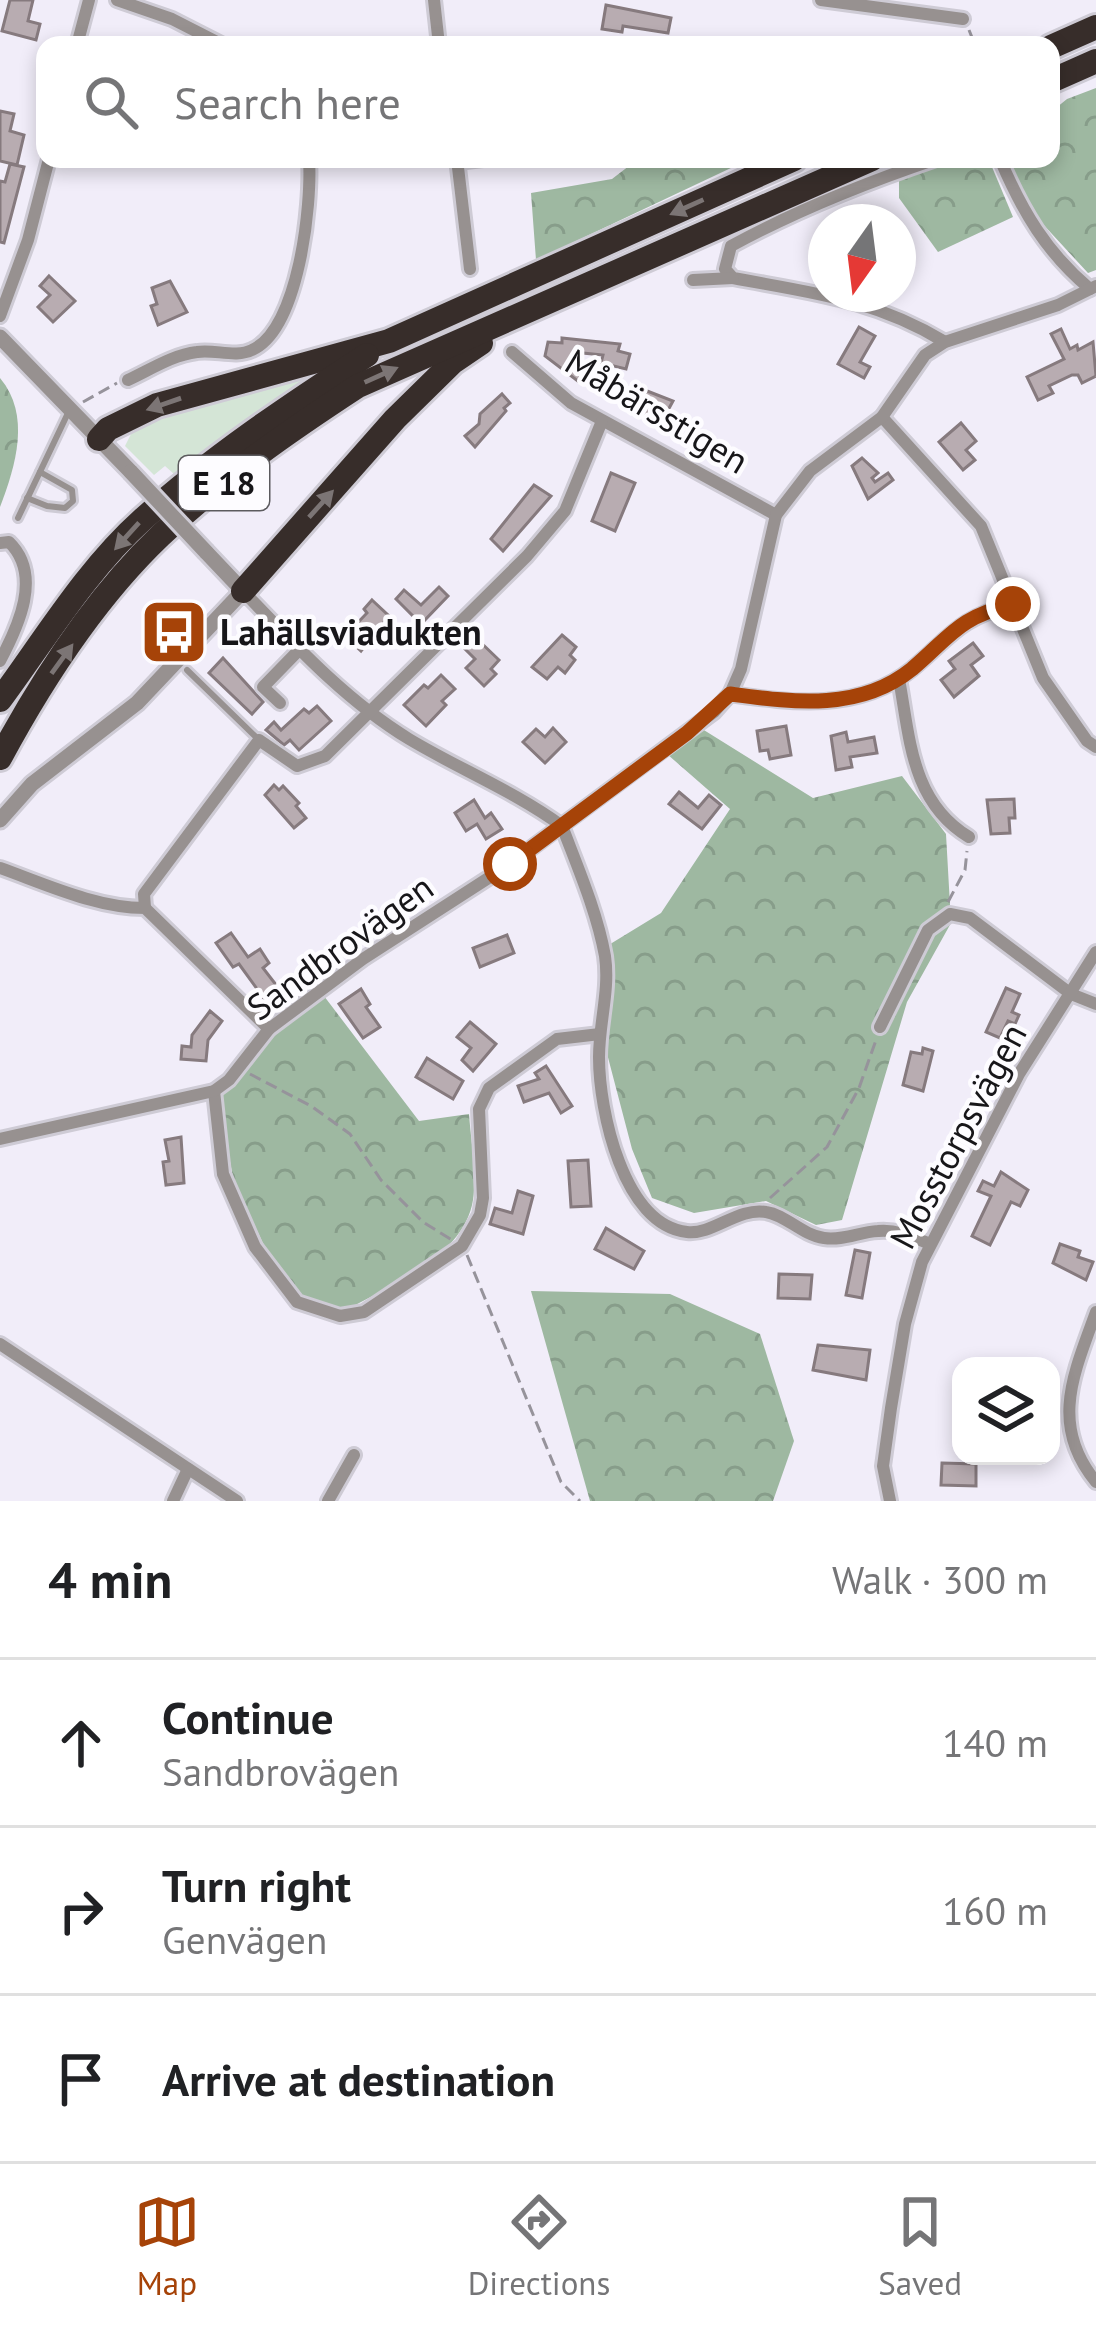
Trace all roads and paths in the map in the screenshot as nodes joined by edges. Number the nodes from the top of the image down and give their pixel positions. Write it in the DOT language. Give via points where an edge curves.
graph roads {
  1 [pos="89,0"];
  2 [pos="117,0"];
  3 [pos="434,0"];
  4 [pos="821,0"];
  5 [pos="963,19"];
  6 [pos="1096,27"];
  7 [pos="79,36"];
  8 [pos="205,36"];
  9 [pos="439,36"];
  10 [pos="1060,43"];
  11 [pos="1096,61"];
  12 [pos="1060,77"];
  13 [pos="47,168"];
  14 [pos="308,168"];
  15 [pos="458,168"];
  16 [pos="774,168"];
  17 [pos="851,168"];
  18 [pos="910,168"];
  19 [pos="1004,168"];
  20 [pos="470,269"];
  21 [pos="733,278"];
  22 [pos="693,280"];
  23 [pos="1093,288"];
  24 [pos="532,307"];
  25 [pos="0,316"];
  26 [pos="0,337"];
  27 [pos="389,341"];
  28 [pos="945,342"];
  29 [pos="512,352"];
  30 [pos="128,380"];
  31 [pos="71,408"];
  32 [pos="882,417"];
  33 [pos="602,421"];
  34 [pos="99,439"];
  35 [pos="38,472"];
  36 [pos="28,498"];
  37 [pos="776,515"];
  38 [pos="18,518"];
  39 [pos="0,544"];
  40 [pos="243,591"];
  41 [pos="1013,604"];
  42 [pos="300,649"];
  43 [pos="0,661"];
  44 [pos="187,670"];
  45 [pos="899,679"];
  46 [pos="730,694"];
  47 [pos="0,700"];
  48 [pos="280,703"];
  49 [pos="370,712"];
  50 [pos="259,740"];
  51 [pos="1096,747"];
  52 [pos="0,758"];
  53 [pos="0,820"];
  54 [pos="562,826"];
  55 [pos="969,837"];
  56 [pos="0,868"];
  57 [pos="145,908"];
  58 [pos="942,917"];
  59 [pos="1096,952"];
  60 [pos="1070,994"];
  61 [pos="1096,1004"];
  62 [pos="880,1027"];
  63 [pos="269,1029"];
  64 [pos="600,1034"];
  65 [pos="240,1066"];
  66 [pos="214,1091"];
  67 [pos="0,1139"];
  68 [pos="766,1212"];
  69 [pos="930,1244"];
  70 [pos="463,1246"];
  71 [pos="1096,1312"];
  72 [pos="0,1344"];
  73 [pos="354,1455"];
  74 [pos="188,1469"];
  75 [pos="1096,1482"];
  76 [pos="173,1501"];
  77 [pos="237,1501"];
  78 [pos="328,1501"];
  79 [pos="580,1501"];
  80 [pos="890,1501"];
  1 -- 7 [label="street"];
  2 -- 8 [label="street"];
  3 -- 9 [label="street"];
  4 -- 5 [label="street"];
  6 -- 10 [label="highway"];
  11 -- 12 [label="highway"];
  13 -- 25 [label="street"];
  14 -- 30 [label="street" via="292,292 258,348 194,352"];
  15 -- 20 [label="street"];
  16 -- 27 [label="highway, E 18, one-way"];
  17 -- 24 [label="highway, E 18"];
  18 -- 21 [label="street" via="731,246 724,269"];
  19 -- 23 [label="street" via="1037,235"];
  21 -- 22 [label="street"];
  21 -- 28 [label="street" via="863,302"];
  23 -- 28 [label="street, Sandbrovägen"];
  40 -- 24 [label="highway, E 18, one-way" via="453,362"];
  52 -- 24 [label="highway, E 18, one-way" via="73,643 162,534 281,435 358,386"];
  26 -- 31 [label="street"];
  27 -- 34 [label="highway, one-way" via="157,405"];
  27 -- 47 [label="highway, E 18, one-way" via="287,407 141,520"];
  28 -- 32 [label="street, Sandbrovägen" via="925,355"];
  29 -- 33 [label="street, Måbärsstigen"];
  30 -- 31 [label="path"];
  31 -- 34 [label="street"];
  31 -- 35 [label="lane"];
  32 -- 37 [label="street, Sandbrovägen" via="810,471"];
  32 -- 41 [label="street" via="981,526"];
  33 -- 37 [label="street, Måbärsstigen"];
  33 -- 49 [label="street" via="566,511"];
  34 -- 40 [label="street, bridge"];
  35 -- 36 [label="lane"];
  35 -- 36 [label="lane" via="72,490 73,501 65,508"];
  36 -- 38 [label="lane"];
  37 -- 46 [label="street, Sandbrovägen"];
  39 -- 43 [label="street" via="18,551 26,589"];
  40 -- 42 [label="street"];
  40 -- 53 [label="street" via="137,703 32,784"];
  41 -- 45 [label="street" via="958,624"];
  41 -- 51 [label="street" via="1043,678"];
  42 -- 48 [label="street" via="263,687"];
  42 -- 49 [label="street"];
  44 -- 50 [label="lane"];
  45 -- 46 [label="street" via="836,701"];
  45 -- 55 [label="street" via="914,770"];
  46 -- 54 [label="street, Sandbrovägen"];
  49 -- 50 [label="street" via="311,764 287,763"];
  49 -- 54 [label="street"];
  50 -- 57 [label="street" via="144,894"];
  54 -- 63 [label="street, Sandbrovägen"];
  54 -- 64 [label="street" via="604,955"];
  55 -- 58 [label="path" via="965,870"];
  56 -- 57 [label="street"];
  57 -- 63 [label="street"];
  58 -- 60 [label="street" via="980,924"];
  58 -- 62 [label="street"];
  59 -- 60 [label="street, Mosstorpsvägen"];
  60 -- 61 [label="street"];
  60 -- 69 [label="street, Mosstorpsvägen"];
  62 -- 68 [label="path" via="827,1147 771,1196"];
  63 -- 65 [label="street, Sandbrovägen"];
  64 -- 68 [label="street" via="616,1151 643,1210 694,1233"];
  64 -- 70 [label="street" via="557,1039 489,1088 479,1109 483,1198"];
  65 -- 66 [label="street, Sandbrovägen"];
  65 -- 70 [label="path" via="350,1133 423,1222"];
  66 -- 67 [label="street"];
  66 -- 70 [label="street" via="232,1200 266,1266 298,1302 340,1316 364,1312"];
  68 -- 69 [label="street" via="816,1237 879,1230"];
  69 -- 80 [label="street, Mosstorpsvägen" via="904,1324 890,1408 883,1466"];
  70 -- 79 [label="path" via="561,1482"];
  71 -- 75 [label="street" via="1069,1413"];
  72 -- 74 [label="street"];
  73 -- 78 [label="street"];
  74 -- 76 [label="street"];
  74 -- 77 [label="street"];
}
